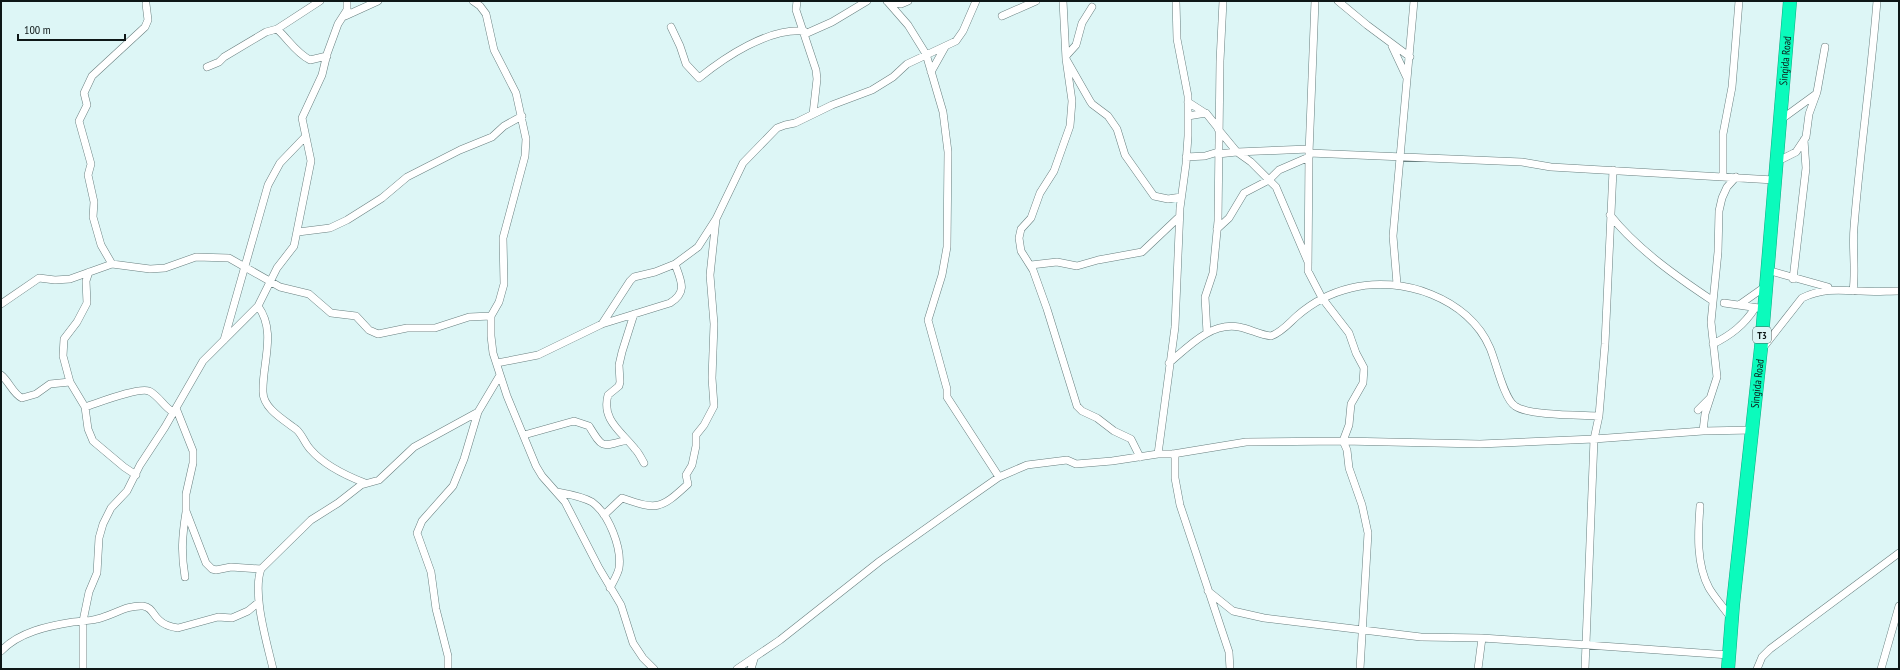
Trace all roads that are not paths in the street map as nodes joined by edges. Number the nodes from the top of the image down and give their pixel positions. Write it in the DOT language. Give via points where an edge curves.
graph roads {
  1 [pos="320,1"];
  2 [pos="346,1"];
  3 [pos="378,1"];
  4 [pos="473,1"];
  5 [pos="797,1"];
  6 [pos="867,1"];
  7 [pos="887,1"];
  8 [pos="908,1"];
  9 [pos="976,1"];
  10 [pos="1036,1"];
  11 [pos="1063,1"];
  12 [pos="1176,1"];
  13 [pos="1223,1"];
  14 [pos="1315,1"];
  15 [pos="1338,1"];
  16 [pos="1414,1"];
  17 [pos="1739,1"];
  18 [pos="1790,1"];
  19 [pos="1877,1"];
  20 [pos="146,4"];
  21 [pos="1092,7"];
  22 [pos="345,16"];
  23 [pos="1002,16"];
  24 [pos="671,27"];
  25 [pos="276,30"];
  26 [pos="804,32"];
  27 [pos="1391,44"];
  28 [pos="945,47"];
  29 [pos="1825,47"];
  30 [pos="926,54"];
  31 [pos="327,56"];
  32 [pos="1066,57"];
  33 [pos="1410,57"];
  34 [pos="207,66"];
  35 [pos="932,72"];
  36 [pos="1408,80"];
  37 [pos="1816,94"];
  38 [pos="1188,102"];
  39 [pos="1205,113"];
  40 [pos="813,114"];
  41 [pos="522,116"];
  42 [pos="1188,116"];
  43 [pos="1779,121"];
  44 [pos="1218,128"];
  45 [pos="306,136"];
  46 [pos="1804,140"];
  47 [pos="1237,152"];
  48 [pos="1218,153"];
  49 [pos="1309,153"];
  50 [pos="1400,156"];
  51 [pos="1186,157"];
  52 [pos="1776,162"];
  53 [pos="1613,170"];
  54 [pos="1723,176"];
  55 [pos="1736,177"];
  56 [pos="1270,180"];
  57 [pos="1774,180"];
  58 [pos="1181,197"];
  59 [pos="1610,215"];
  60 [pos="1179,217"];
  61 [pos="716,219"];
  62 [pos="1217,229"];
  63 [pos="298,232"];
  64 [pos="1308,262"];
  65 [pos="112,264"];
  66 [pos="675,264"];
  67 [pos="1031,266"];
  68 [pos="244,267"];
  69 [pos="1767,270"];
  70 [pos="89,272"];
  71 [pos="1793,279"];
  72 [pos="270,282"];
  73 [pos="1397,284"];
  74 [pos="1766,286"];
  75 [pos="1836,289"];
  76 [pos="1853,291"];
  77 [pos="1899,291"];
  78 [pos="1322,298"];
  79 [pos="1713,301"];
  80 [pos="1724,303"];
  81 [pos="1,304"];
  82 [pos="1739,305"];
  83 [pos="258,306"];
  84 [pos="1759,308"];
  85 [pos="634,314"];
  86 [pos="491,316"];
  87 [pos="602,324"];
  88 [pos="1207,333"];
  89 [pos="224,341"];
  90 [pos="1713,344"];
  91 [pos="1760,352"];
  92 [pos="1169,362"];
  93 [pos="497,363"];
  94 [pos="1,375"];
  95 [pos="500,375"];
  96 [pos="70,382"];
  97 [pos="1710,398"];
  98 [pos="85,407"];
  99 [pos="174,410"];
  100 [pos="1698,410"];
  101 [pos="478,412"];
  102 [pos="1599,416"];
  103 [pos="1753,430"];
  104 [pos="1703,431"];
  105 [pos="524,435"];
  106 [pos="1594,439"];
  107 [pos="627,440"];
  108 [pos="1343,441"];
  109 [pos="1158,454"];
  110 [pos="1173,454"];
  111 [pos="1140,457"];
  112 [pos="644,463"];
  113 [pos="136,475"];
  114 [pos="999,477"];
  115 [pos="366,483"];
  116 [pos="556,492"];
  117 [pos="1700,506"];
  118 [pos="186,511"];
  119 [pos="604,515"];
  120 [pos="1899,554"];
  121 [pos="261,569"];
  122 [pos="185,577"];
  123 [pos="610,588"];
  124 [pos="1208,591"];
  125 [pos="259,602"];
  126 [pos="1899,606"];
  127 [pos="1732,620"];
  128 [pos="83,621"];
  129 [pos="1363,629"];
  130 [pos="1482,638"];
  131 [pos="1586,644"];
  132 [pos="1,651"];
  133 [pos="1729,655"];
  134 [pos="754,659"];
  135 [pos="83,669"];
  136 [pos="273,669"];
  137 [pos="448,669"];
  138 [pos="654,669"];
  139 [pos="738,669"];
  140 [pos="751,669"];
  141 [pos="1230,669"];
  142 [pos="1360,669"];
  143 [pos="1478,669"];
  144 [pos="1585,669"];
  145 [pos="1728,669"];
  146 [pos="1757,669"];
  147 [pos="1881,669"];
  1 -- 25 [label="street"];
  2 -- 22 [label="street"];
  3 -- 22 [label="street"];
  4 -- 41 [label="street" via="486,14 494,50 513,86"];
  5 -- 26 [label="street" via="796,10"];
  6 -- 26 [label="street" via="832,22"];
  7 -- 8 [label="street" via="901,4"];
  7 -- 30 [label="street" via="913,30"];
  9 -- 28 [label="street" via="959,38"];
  10 -- 23 [label="street"];
  11 -- 32 [label="street"];
  12 -- 38 [label="street" via="1177,39"];
  13 -- 44 [label="street"];
  14 -- 49 [label="street"];
  15 -- 27 [label="street"];
  16 -- 33 [label="street"];
  17 -- 54 [label="street" via="1732,87 1723,134"];
  18 -- 43 [label="highway, Singida Road / T3"];
  19 -- 76 [label="street" via="1853,228"];
  20 -- 65 [label="street" via="146,27 92,76 84,92 87,105 79,120 91,164 88,175 94,202 93,217 101,245"];
  21 -- 32 [label="street" via="1082,22 1076,45"];
  22 -- 31 [label="street" via="338,24"];
  24 -- 26 [label="street" via="686,64 699,78 730,56 770,36 792,30"];
  25 -- 31 [label="street" via="299,54 310,60"];
  25 -- 34 [label="street" via="266,32 219,62"];
  26 -- 40 [label="street" via="817,79"];
  27 -- 33 [label="street"];
  27 -- 36 [label="street"];
  28 -- 30 [label="street"];
  28 -- 35 [label="street"];
  29 -- 37 [label="street"];
  30 -- 35 [label="street"];
  30 -- 40 [label="street" via="907,64 893,77 872,90"];
  31 -- 45 [label="street" via="322,76 302,118"];
  32 -- 58 [label="street" via="1092,104 1108,116 1116,129 1125,155 1150,191 1158,198"];
  32 -- 67 [label="street" via="1072,101 1070,126 1054,171 1040,193 1030,218 1021,229 1019,238 1021,251"];
  33 -- 36 [label="street"];
  35 -- 114 [label="street" via="943,112 948,152 947,247 942,275 928,322 947,397"];
  36 -- 50 [label="street"];
  37 -- 43 [label="street"];
  37 -- 46 [label="street"];
  38 -- 39 [label="street"];
  38 -- 42 [label="street"];
  39 -- 42 [label="street"];
  39 -- 44 [label="street" via="1209,114"];
  40 -- 61 [label="street" via="777,128 743,163"];
  41 -- 63 [label="street" via="504,126 492,137 407,176 382,198 347,220 330,228"];
  41 -- 86 [label="street" via="526,150 503,238 504,284 499,302"];
  42 -- 51 [label="street"];
  43 -- 52 [label="highway, Singida Road / T3"];
  44 -- 47 [label="street"];
  44 -- 48 [label="street"];
  45 -- 63 [label="street" via="312,161"];
  45 -- 68 [label="street" via="280,163 268,186"];
  46 -- 52 [label="street" via="1796,152"];
  46 -- 71 [label="street" via="1805,182"];
  47 -- 48 [label="street"];
  47 -- 49 [label="street"];
  47 -- 56 [label="street"];
  48 -- 51 [label="street"];
  48 -- 62 [label="street"];
  49 -- 50 [label="street"];
  49 -- 56 [label="street" via="1279,170"];
  49 -- 64 [label="street"];
  50 -- 53 [label="street" via="1522,162 1551,167"];
  50 -- 73 [label="street" via="1393,236"];
  51 -- 58 [label="street"];
  52 -- 57 [label="highway, Singida Road / T3"];
  53 -- 54 [label="street"];
  53 -- 59 [label="street"];
  54 -- 55 [label="street"];
  55 -- 57 [label="street"];
  55 -- 79 [label="street" via="1727,187 1719,211"];
  56 -- 62 [label="street" via="1244,193 1229,218"];
  56 -- 64 [label="street" via="1281,196"];
  57 -- 69 [label="highway, Singida Road / T3"];
  58 -- 60 [label="street"];
  59 -- 79 [label="street" via="1622,231 1651,256"];
  59 -- 102 [label="street"];
  60 -- 67 [label="street" via="1142,252 1077,266 1057,262"];
  60 -- 92 [label="street" via="1175,327"];
  61 -- 66 [label="street" via="698,247"];
  61 -- 119 [label="street" via="710,275 714,324 714,406 696,435 692,464 686,475 688,484 657,507 645,506 622,498"];
  62 -- 88 [label="street" via="1213,273 1205,297"];
  63 -- 72 [label="street" via="294,246"];
  64 -- 78 [label="street" via="1308,271"];
  65 -- 68 [label="street" via="150,269 165,268 196,257 220,257 229,258"];
  65 -- 70 [label="street"];
  66 -- 85 [label="street" via="682,283 680,295 670,303"];
  66 -- 87 [label="street" via="634,277"];
  67 -- 111 [label="street" via="1077,406 1131,439"];
  68 -- 72 [label="street"];
  68 -- 89 [label="street"];
  69 -- 71 [label="street"];
  69 -- 74 [label="highway, Singida Road / T3"];
  70 -- 81 [label="street" via="66,280 39,278"];
  70 -- 96 [label="street" via="86,281 87,303 64,340 63,348"];
  71 -- 75 [label="street"];
  72 -- 83 [label="street"];
  72 -- 86 [label="street" via="309,294 331,312 356,316 378,334 407,328 434,328 470,318"];
  73 -- 78 [label="street" via="1359,286"];
  73 -- 102 [label="street" via="1450,304 1474,322 1489,346 1507,395 1515,406 1531,411"];
  74 -- 82 [label="street"];
  74 -- 84 [label="highway, Singida Road / T3"];
  75 -- 76 [label="street"];
  75 -- 91 [label="street" via="1821,290 1802,298"];
  76 -- 77 [label="street"];
  78 -- 88 [label="street" via="1272,336 1238,327 1218,328"];
  78 -- 108 [label="street" via="1349,333 1364,368 1362,383 1351,404 1349,425"];
  79 -- 90 [label="street"];
  80 -- 82 [label="street"];
  82 -- 84 [label="street"];
  83 -- 89 [label="street"];
  83 -- 115 [label="street" via="268,327 263,393 267,404 300,434 315,454 347,476"];
  84 -- 90 [label="street" via="1732,334"];
  84 -- 91 [label="highway, Singida Road / T3"];
  85 -- 87 [label="street"];
  85 -- 107 [label="street" via="619,365 620,382 608,395 607,400 611,422"];
  86 -- 93 [label="street" via="493,353"];
  87 -- 93 [label="street" via="538,355"];
  88 -- 92 [label="street"];
  89 -- 99 [label="street" via="203,361"];
  90 -- 97 [label="street" via="1717,377"];
  91 -- 103 [label="highway, Singida Road / T3"];
  92 -- 109 [label="street"];
  93 -- 95 [label="street"];
  94 -- 96 [label="street" via="22,398 36,394 50,384"];
  95 -- 101 [label="street"];
  95 -- 105 [label="street"];
  96 -- 98 [label="street"];
  97 -- 100 [label="street"];
  97 -- 104 [label="street"];
  98 -- 99 [label="street" via="142,390 152,393 166,408"];
  98 -- 113 [label="street" via="88,429 93,441"];
  99 -- 113 [label="street"];
  99 -- 118 [label="street" via="193,451"];
  101 -- 115 [label="street" via="414,447 379,480"];
  101 -- 137 [label="street" via="464,459 452,486 422,522 417,533 431,572 436,609 448,656"];
  102 -- 106 [label="street"];
  103 -- 104 [label="street"];
  103 -- 127 [label="highway, Singida Road / T3"];
  104 -- 106 [label="street"];
  105 -- 107 [label="street" via="574,421 589,426 600,443 606,446"];
  105 -- 116 [label="street" via="542,476"];
  106 -- 108 [label="street" via="1480,444"];
  106 -- 131 [label="street"];
  107 -- 112 [label="street"];
  108 -- 110 [label="street" via="1246,442"];
  108 -- 129 [label="street" via="1368,533"];
  109 -- 110 [label="street"];
  109 -- 111 [label="street"];
  110 -- 124 [label="street" via="1180,505"];
  111 -- 114 [label="street" via="1076,464 1068,460 1052,460 1026,465"];
  113 -- 128 [label="street" via="127,491 111,508 103,524 99,538 97,574 89,592"];
  114 -- 134 [label="street" via="880,561 820,611"];
  115 -- 121 [label="street" via="311,520"];
  116 -- 119 [label="street" via="582,497"];
  116 -- 123 [label="street" via="565,502"];
  117 -- 127 [label="street" via="1700,559 1709,587"];
  118 -- 121 [label="street" via="204,558 212,569"];
  118 -- 122 [label="street" via="181,540"];
  119 -- 123 [label="street" via="619,554 619,569"];
  120 -- 146 [label="street" via="1770,649 1762,657"];
  121 -- 125 [label="street" via="258,577"];
  123 -- 138 [label="street" via="621,605 633,644"];
  124 -- 129 [label="street" via="1233,611 1264,618"];
  124 -- 141 [label="street" via="1229,652"];
  125 -- 128 [label="street" via="248,611 232,618 218,617 178,628 158,620 151,609 145,606 126,607 96,620"];
  125 -- 136 [label="street"];
  126 -- 147 [label="street"];
  127 -- 133 [label="highway, Singida Road / T3"];
  128 -- 132 [label="street" via="36,630 13,641"];
  128 -- 135 [label="street"];
  129 -- 130 [label="street" via="1421,637"];
  129 -- 142 [label="street"];
  130 -- 131 [label="street"];
  130 -- 143 [label="street"];
  131 -- 133 [label="street"];
  131 -- 144 [label="street"];
  133 -- 145 [label="highway, Singida Road / T3"];
  134 -- 139 [label="street"];
  134 -- 140 [label="street"];
}
